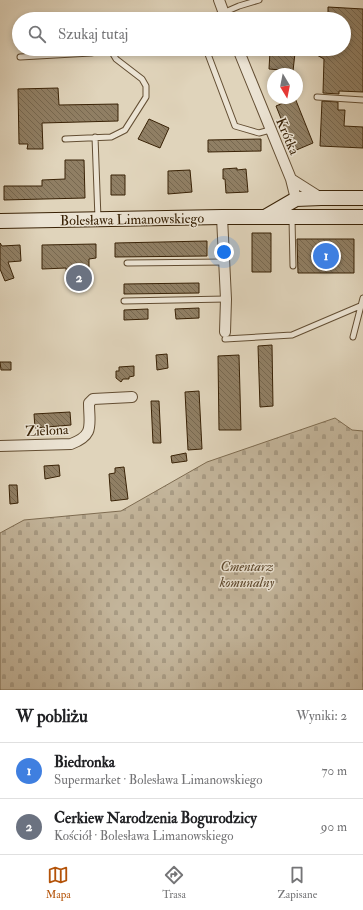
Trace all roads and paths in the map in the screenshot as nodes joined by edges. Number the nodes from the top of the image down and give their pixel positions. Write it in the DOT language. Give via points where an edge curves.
graph roads {
  1 [pos="220,0"];
  2 [pos="259,0"];
  3 [pos="224,12"];
  4 [pos="234,12"];
  5 [pos="38,56"];
  6 [pos="114,56"];
  7 [pos="209,56"];
  8 [pos="241,56"];
  9 [pos="20,57"];
  10 [pos="317,97"];
  11 [pos="363,100"];
  12 [pos="270,130"];
  13 [pos="95,137"];
  14 [pos="65,139"];
  15 [pos="291,178"];
  16 [pos="321,198"];
  17 [pos="363,198"];
  18 [pos="296,199"];
  19 [pos="222,217"];
  20 [pos="264,217"];
  21 [pos="292,217"];
  22 [pos="320,217"];
  23 [pos="363,217"];
  24 [pos="98,220"];
  25 [pos="0,221"];
  26 [pos="225,262"];
  27 [pos="127,263"];
  28 [pos="293,266"];
  29 [pos="363,298"];
  30 [pos="226,299"];
  31 [pos="124,301"];
  32 [pos="360,306"];
  33 [pos="225,335"];
  34 [pos="353,337"];
  35 [pos="132,397"];
  36 [pos="0,446"];
  1 -- 3 [label="street"];
  2 -- 4 [label="lane"];
  5 -- 9 [label="lane"];
  6 -- 13 [label="lane" via="142,79 146,86 146,97 125,130 111,137"];
  7 -- 12 [label="lane" via="235,126 259,133"];
  8 -- 12 [label="street, Krótka"];
  10 -- 11 [label="lane"];
  12 -- 15 [label="street, Krótka"];
  13 -- 14 [label="lane"];
  13 -- 24 [label="lane"];
  15 -- 16 [label="street"];
  15 -- 18 [label="street, Krótka"];
  16 -- 17 [label="street, Bolesława Limanowskiego"];
  16 -- 18 [label="street, Bolesława Limanowskiego"];
  18 -- 20 [label="street, Bolesława Limanowskiego"];
  18 -- 22 [label="street"];
  19 -- 20 [label="street, Bolesława Limanowskiego"];
  19 -- 24 [label="street, Bolesława Limanowskiego"];
  19 -- 26 [label="street"];
  20 -- 21 [label="street, Bolesława Limanowskiego"];
  21 -- 22 [label="street, Bolesława Limanowskiego"];
  21 -- 28 [label="lane"];
  22 -- 23 [label="street, Bolesława Limanowskiego"];
  24 -- 25 [label="street, Bolesława Limanowskiego"];
  26 -- 27 [label="lane"];
  26 -- 30 [label="street"];
  29 -- 32 [label="lane"];
  30 -- 31 [label="lane"];
  30 -- 33 [label="street"];
  32 -- 33 [label="lane" via="292,335"];
  32 -- 34 [label="lane"];
  35 -- 36 [label="street, Zielona" via="93,399 88,403 88,434 71,444"];
}
